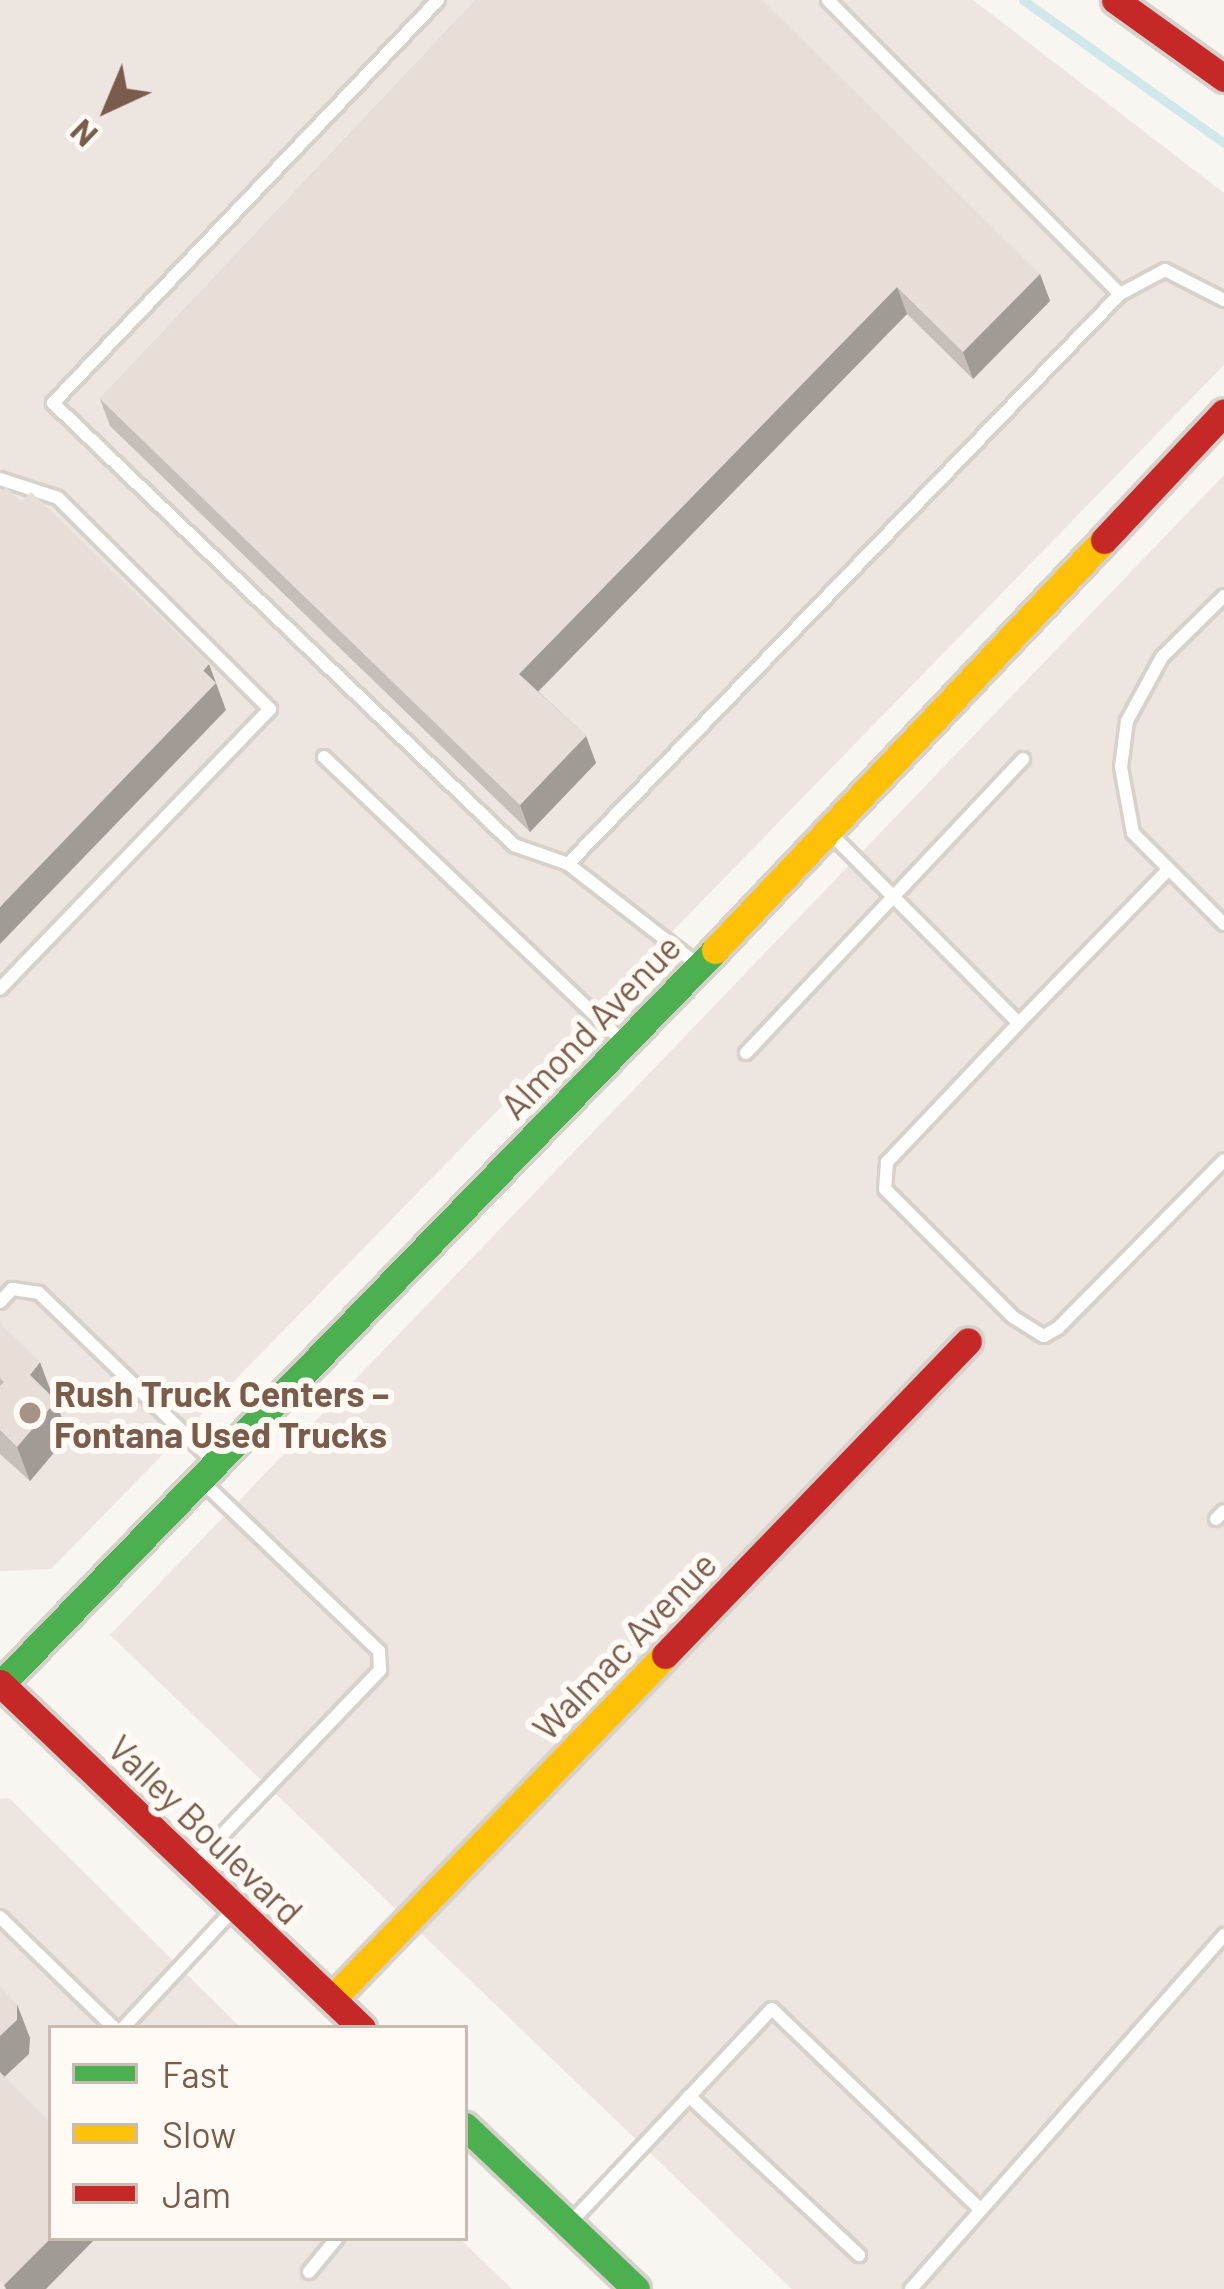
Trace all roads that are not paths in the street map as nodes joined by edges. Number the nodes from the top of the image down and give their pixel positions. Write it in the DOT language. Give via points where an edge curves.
graph roads {
  1 [pos="438,0"];
  2 [pos="828,0"];
  3 [pos="1115,0"];
  4 [pos="1224,78"];
  5 [pos="1120,294"];
  6 [pos="1224,300"];
  7 [pos="1224,412"];
  8 [pos="0,479"];
  9 [pos="1224,596"];
  10 [pos="324,758"];
  11 [pos="1023,759"];
  12 [pos="829,832"];
  13 [pos="568,864"];
  14 [pos="1168,870"];
  15 [pos="893,897"];
  16 [pos="1224,924"];
  17 [pos="699,966"];
  18 [pos="0,988"];
  19 [pos="1019,1024"];
  20 [pos="624,1042"];
  21 [pos="746,1053"];
  22 [pos="1224,1160"];
  23 [pos="0,1302"];
  24 [pos="968,1341"];
  25 [pos="207,1471"];
  26 [pos="0,1684"];
  27 [pos="192,1866"];
  28 [pos="236,1907"];
  29 [pos="0,1917"];
  30 [pos="1224,1935"];
  31 [pos="332,1999"];
  32 [pos="111,2025"];
  33 [pos="126,2025"];
  34 [pos="359,2025"];
  35 [pos="689,2096"];
  36 [pos="468,2129"];
  37 [pos="980,2210"];
  38 [pos="568,2224"];
  39 [pos="335,2241"];
  40 [pos="859,2255"];
  41 [pos="309,2272"];
  42 [pos="631,2287"];
  43 [pos="911,2289"];
  1 -- 13 [label="lane" via="53,404 514,845"];
  2 -- 5 [label="lane"];
  3 -- 4 [label="main road"];
  5 -- 6 [label="lane" via="1166,270"];
  5 -- 13 [label="lane"];
  7 -- 12 [label="main road, Almond Avenue"];
  8 -- 18 [label="lane" via="58,498 270,709"];
  9 -- 14 [label="lane" via="1162,657 1127,721 1121,767 1133,833"];
  10 -- 20 [label="lane"];
  11 -- 15 [label="lane"];
  12 -- 15 [label="lane"];
  12 -- 17 [label="main road, Almond Avenue"];
  13 -- 17 [label="lane"];
  14 -- 16 [label="lane"];
  14 -- 19 [label="lane"];
  15 -- 19 [label="lane"];
  15 -- 21 [label="lane"];
  17 -- 20 [label="main road, Almond Avenue"];
  19 -- 22 [label="lane" via="887,1162 885,1189 1013,1318 1044,1336 1058,1328"];
  20 -- 25 [label="main road, Almond Avenue"];
  23 -- 25 [label="lane" via="12,1289 39,1293"];
  24 -- 31 [label="main road, Walmac Avenue"];
  25 -- 26 [label="main road, Almond Avenue"];
  25 -- 27 [label="lane" via="379,1651 380,1670"];
  26 -- 27 [label="main road, Valley Boulevard"];
  27 -- 28 [label="main road, Valley Boulevard"];
  28 -- 31 [label="main road, Valley Boulevard"];
  28 -- 33 [label="lane"];
  29 -- 32 [label="lane"];
  30 -- 37 [label="lane"];
  31 -- 34 [label="main road, Valley Boulevard"];
  35 -- 37 [label="lane" via="772,2008"];
  35 -- 38 [label="lane"];
  35 -- 40 [label="lane"];
  36 -- 38 [label="main road"];
  37 -- 43 [label="lane"];
  38 -- 42 [label="main road"];
  39 -- 41 [label="lane"];
}
